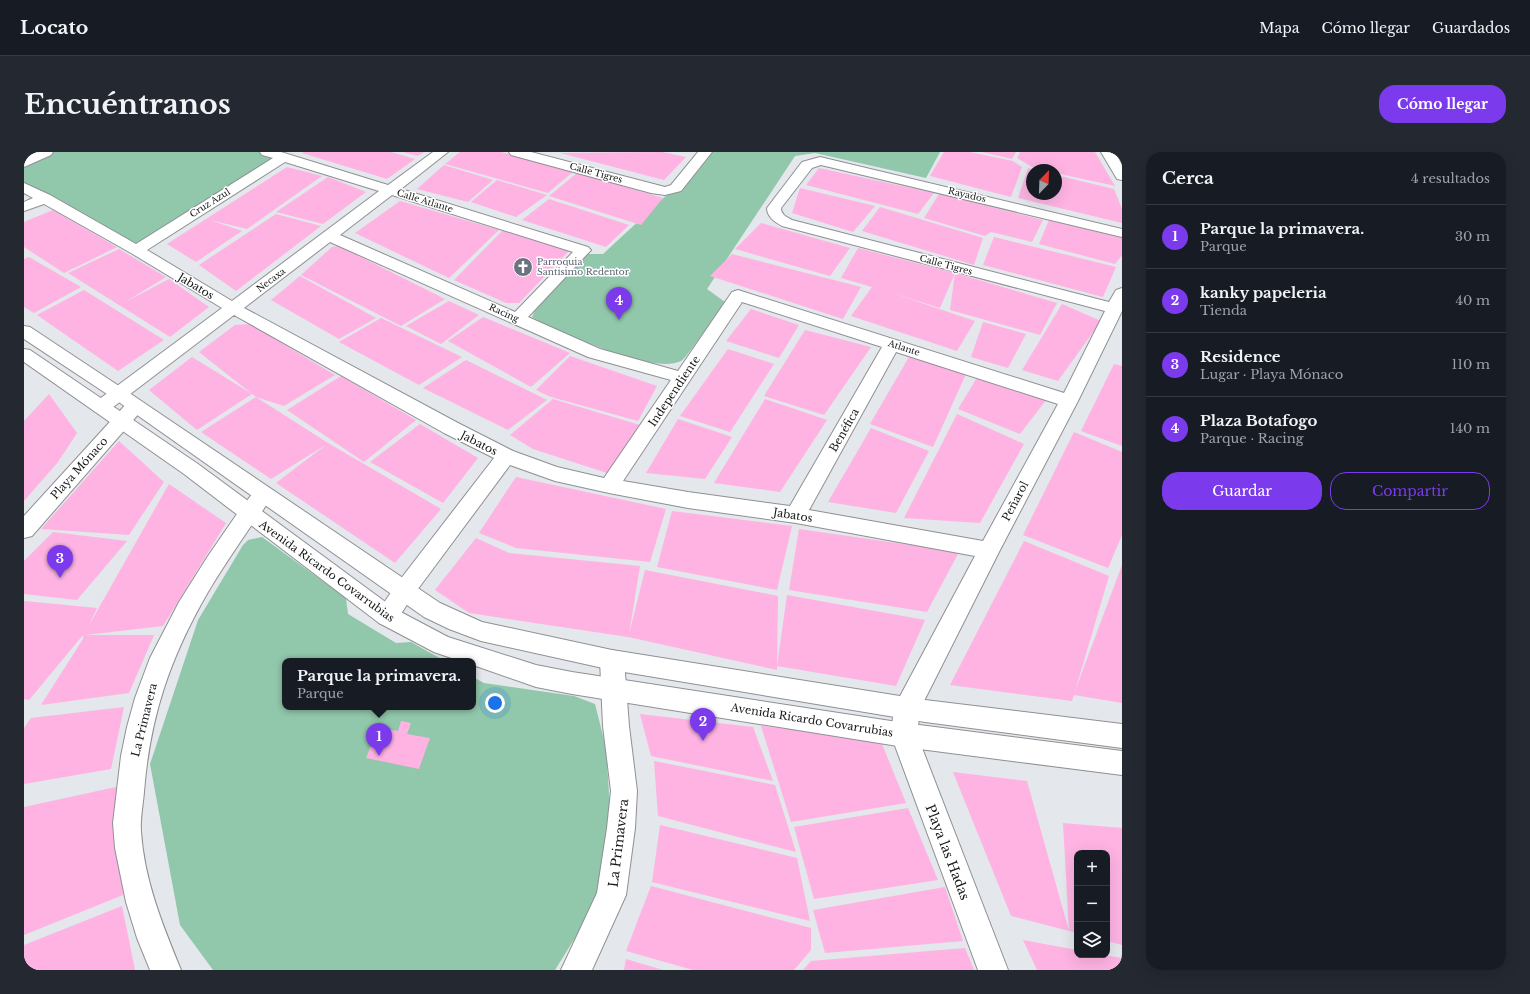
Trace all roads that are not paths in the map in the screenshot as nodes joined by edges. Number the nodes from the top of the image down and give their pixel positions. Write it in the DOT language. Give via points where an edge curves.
graph roads {
  1 [pos="46,152"];
  2 [pos="266,152"];
  3 [pos="441,152"];
  4 [pos="516,152"];
  5 [pos="705,152"];
  6 [pos="1108,152"];
  7 [pos="284,157"];
  8 [pos="24,163"];
  9 [pos="1122,176"];
  10 [pos="24,186"];
  11 [pos="390,190"];
  12 [pos="45,198"];
  13 [pos="24,207"];
  14 [pos="779,218"];
  15 [pos="1122,233"];
  16 [pos="329,236"];
  17 [pos="136,250"];
  18 [pos="738,295"];
  19 [pos="1118,301"];
  20 [pos="233,308"];
  21 [pos="517,319"];
  22 [pos="24,331"];
  23 [pos="892,344"];
  24 [pos="24,354"];
  25 [pos="683,378"];
  26 [pos="1070,401"];
  27 [pos="124,407"];
  28 [pos="506,456"];
  29 [pos="609,486"];
  30 [pos="256,503"];
  31 [pos="796,516"];
  32 [pos="24,530"];
  33 [pos="989,550"];
  34 [pos="404,591"];
  35 [pos="387,616"];
  36 [pos="612,660"];
  37 [pos="614,690"];
  38 [pos="905,721"];
  39 [pos="1122,736"];
  40 [pos="1122,763"];
  41 [pos="166,970"];
  42 [pos="576,970"];
  43 [pos="993,970"];
  1 -- 8 [label="street"];
  2 -- 7 [label="street, Calle Atlante"];
  3 -- 11 [label="street, Necaxa"];
  4 -- 5 [label="street, Calle Tigres" via="665,191 676,188"];
  6 -- 9 [label="street"];
  7 -- 11 [label="street, Calle Atlante"];
  7 -- 17 [label="street, Cruz Azul"];
  10 -- 12 [label="street, Jabatos"];
  11 -- 16 [label="street, Necaxa"];
  11 -- 21 [label="street, Calle Atlante" via="583,250"];
  12 -- 13 [label="street"];
  12 -- 17 [label="street, Jabatos"];
  14 -- 15 [label="street, Rayados" via="774,214 774,208 807,165 820,161"];
  14 -- 19 [label="street, Calle Tigres" via="787,223"];
  16 -- 20 [label="street, Necaxa"];
  16 -- 21 [label="street, Racing"];
  17 -- 20 [label="street, Jabatos"];
  18 -- 23 [label="street, Atlante"];
  18 -- 25 [label="street, Independiente"];
  19 -- 26 [label="street, Peñarol"];
  20 -- 27 [label="street, Necaxa"];
  20 -- 28 [label="street, Jabatos"];
  21 -- 25 [label="street, Racing" via="594,353"];
  22 -- 27 [label="street, Avenida Ricardo Covarrubias"];
  23 -- 26 [label="street, Atlante"];
  23 -- 31 [label="street, Benéfica"];
  24 -- 27 [label="street, Avenida Ricardo Covarrubias" via="101,407"];
  25 -- 29 [label="street, Independiente"];
  26 -- 33 [label="street, Peñarol"];
  27 -- 30 [label="street, Avenida Ricardo Covarrubias"];
  27 -- 32 [label="street, Playa Mónaco"];
  28 -- 29 [label="street, Jabatos" via="555,474"];
  28 -- 34 [label="street"];
  29 -- 31 [label="street, Jabatos"];
  30 -- 34 [label="street, Avenida Ricardo Covarrubias"];
  30 -- 35 [label="street, Avenida Ricardo Covarrubias"];
  30 -- 41 [label="street, La Primavera" via="193,597 180,622 151,685 140,728 132,773 127,830 132,870 156,949"];
  31 -- 33 [label="street, Jabatos"];
  33 -- 38 [label="street, Peñarol"];
  34 -- 35 [label="street"];
  34 -- 36 [label="street, Avenida Ricardo Covarrubias" via="432,610 481,631"];
  35 -- 37 [label="street, Avenida Ricardo Covarrubias" via="442,645 536,676"];
  36 -- 37 [label="street, La Primavera"];
  36 -- 38 [label="street, Avenida Ricardo Covarrubias"];
  37 -- 38 [label="street, Avenida Ricardo Covarrubias"];
  37 -- 42 [label="street, La Primavera" via="624,791 621,828 611,895"];
  38 -- 39 [label="street, Avenida Ricardo Covarrubias"];
  38 -- 40 [label="street, Avenida Ricardo Covarrubias"];
  38 -- 43 [label="street, Playa las Hadas"];
}
